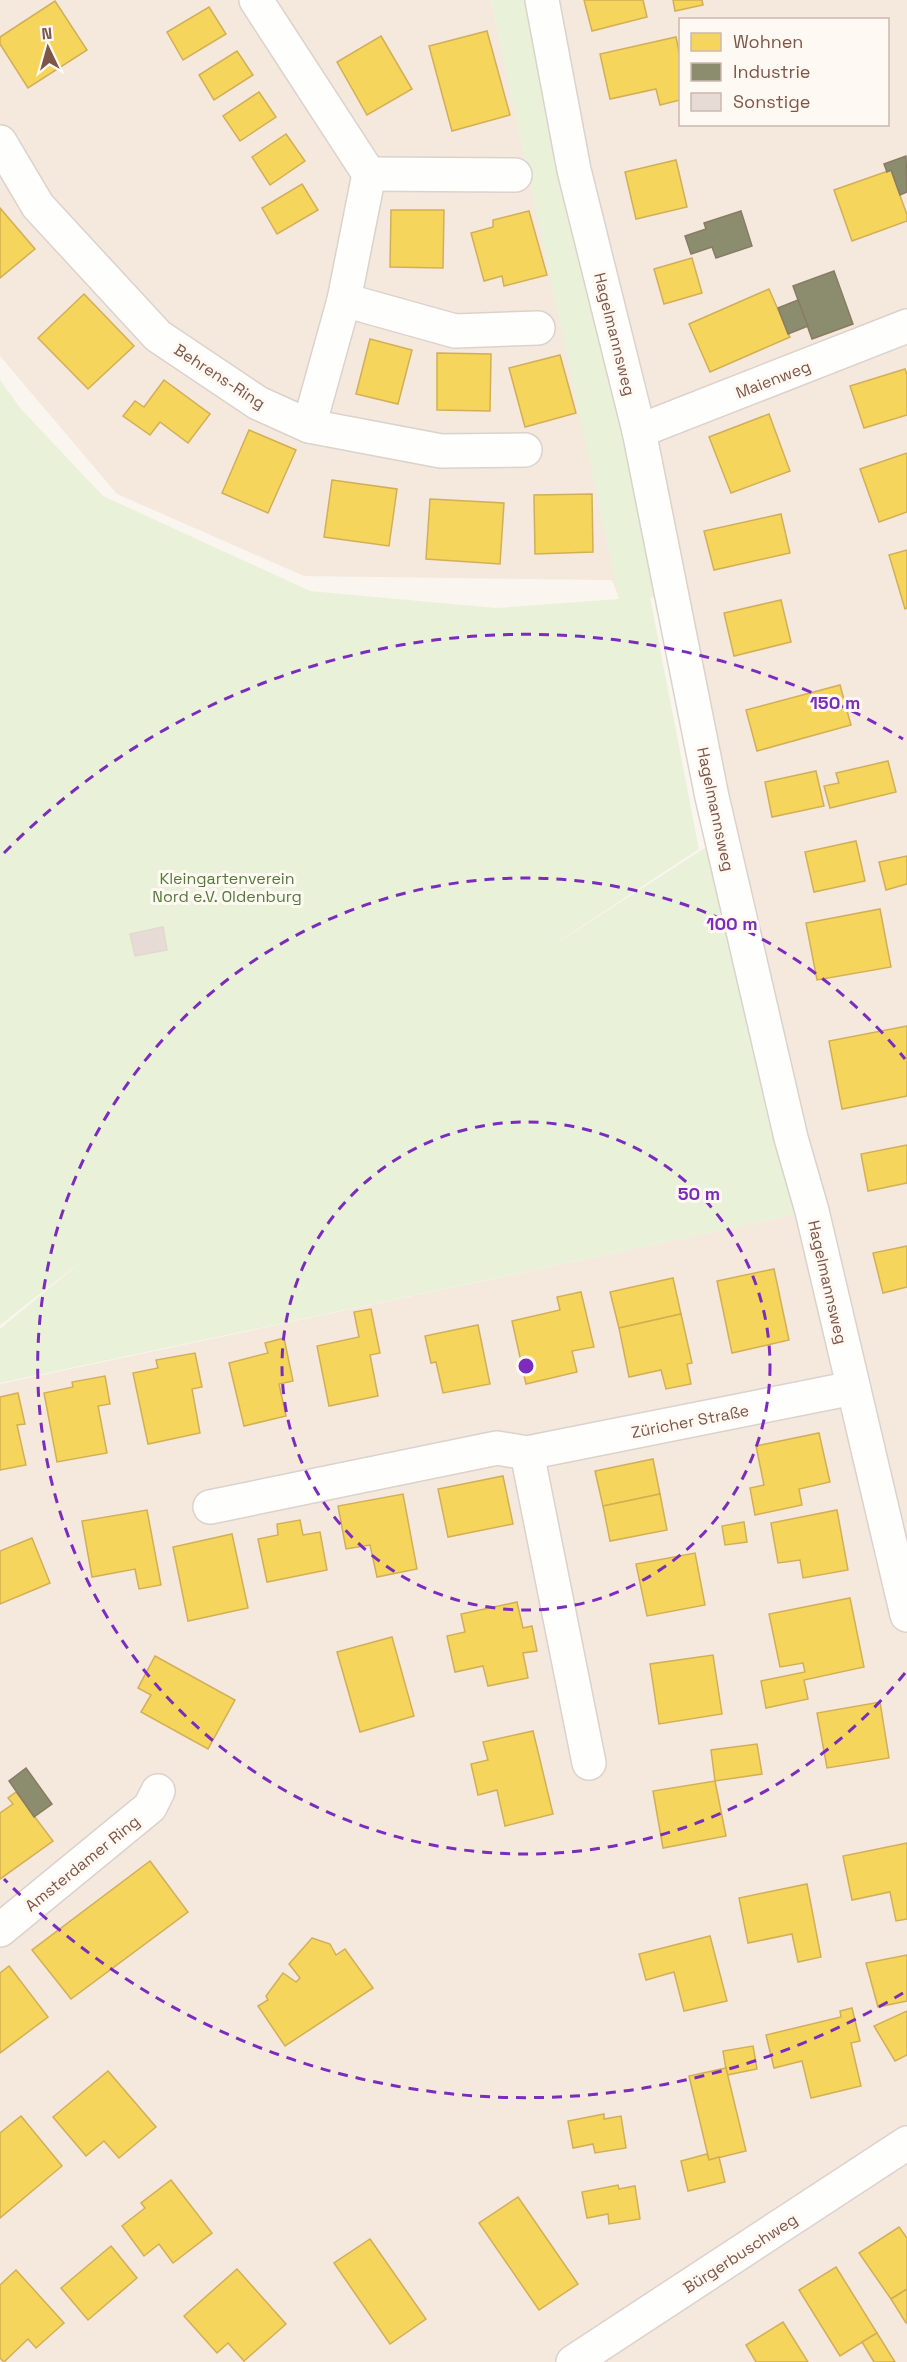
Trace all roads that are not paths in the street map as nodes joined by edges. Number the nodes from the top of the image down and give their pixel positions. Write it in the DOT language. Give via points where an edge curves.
graph roads {
  1 [pos="256,0"];
  2 [pos="542,0"];
  3 [pos="0,141"];
  4 [pos="369,174"];
  5 [pos="515,175"];
  6 [pos="344,300"];
  7 [pos="907,326"];
  8 [pos="538,328"];
  9 [pos="309,426"];
  10 [pos="639,431"];
  11 [pos="525,450"];
  12 [pos="853,1388"];
  13 [pos="527,1453"];
  14 [pos="210,1507"];
  15 [pos="907,1615"];
  16 [pos="590,1763"];
  17 [pos="158,1791"];
  18 [pos="0,1930"];
  19 [pos="907,2143"];
  20 [pos="573,2362"];
  1 -- 4 [label="street"];
  2 -- 10 [label="street, Hagelmannsweg" via="574,170"];
  3 -- 9 [label="street, Behrens-Ring" via="38,206 159,336 258,403"];
  4 -- 5 [label="street"];
  4 -- 6 [label="street"];
  6 -- 8 [label="street" via="455,330"];
  6 -- 9 [label="street"];
  7 -- 10 [label="street, Maienweg"];
  9 -- 11 [label="street, Behrens-Ring" via="441,451"];
  10 -- 12 [label="street, Hagelmannsweg" via="712,797"];
  12 -- 13 [label="street, Züricher Straße"];
  12 -- 15 [label="street, Hagelmannsweg"];
  13 -- 14 [label="street, Züricher Straße" via="497,1448"];
  13 -- 16 [label="street"];
  17 -- 18 [label="street, Amsterdamer Ring" via="150,1807"];
  19 -- 20 [label="street, Bürgerbuschweg"];
}
